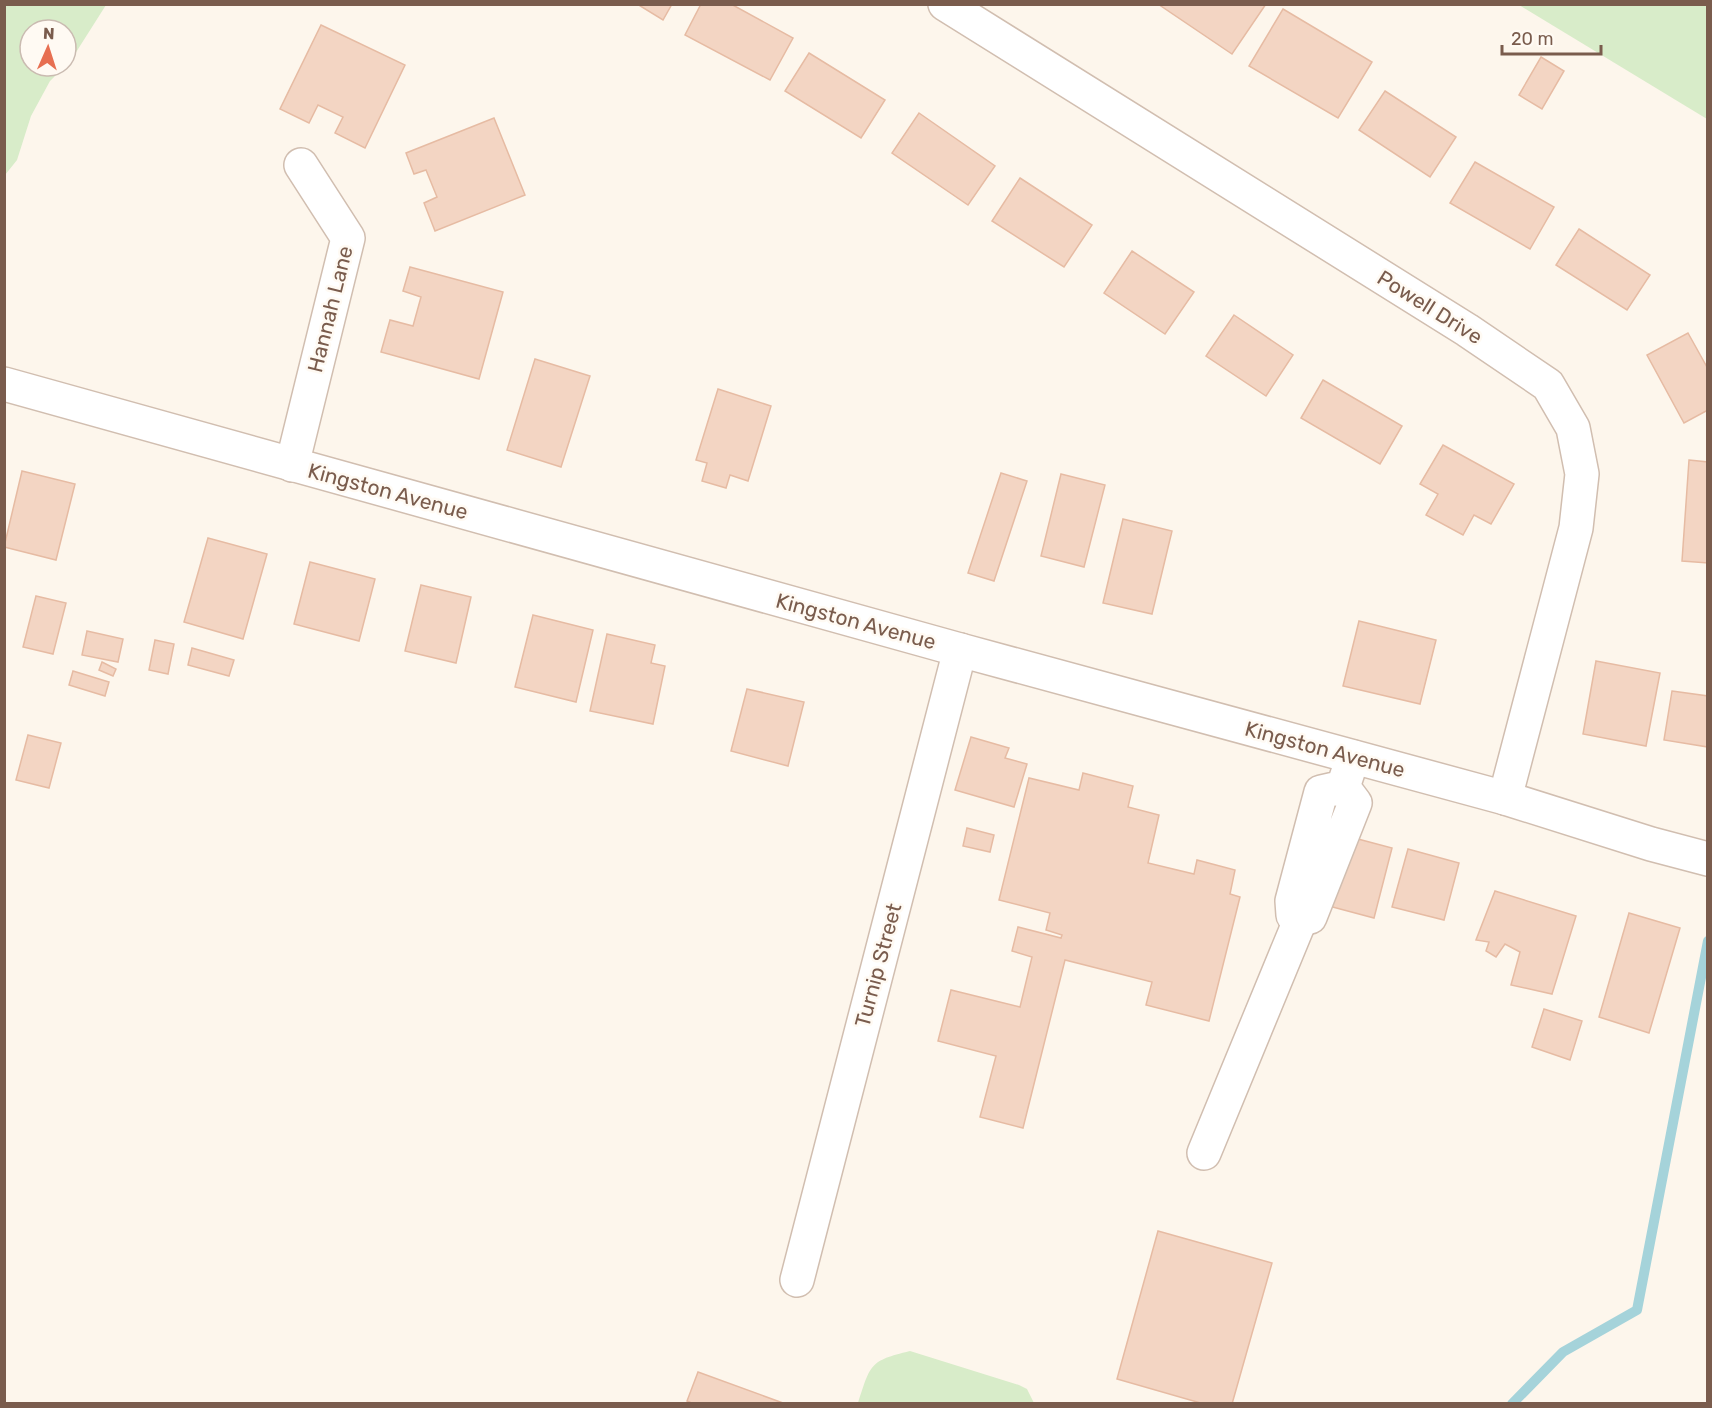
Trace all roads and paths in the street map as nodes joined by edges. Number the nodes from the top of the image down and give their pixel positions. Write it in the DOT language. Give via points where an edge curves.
graph roads {
  1 [pos="945,4"];
  2 [pos="301,165"];
  3 [pos="4,384"];
  4 [pos="292,465"];
  5 [pos="960,650"];
  6 [pos="1353,757"];
  7 [pos="1505,798"];
  8 [pos="1707,859"];
  9 [pos="1204,1154"];
  10 [pos="797,1280"];
  1 -- 7 [label="street, Powell Drive" via="1467,330 1548,385 1573,428 1582,474 1576,528"];
  2 -- 4 [label="street, Hannah Lane" via="348,238"];
  3 -- 4 [label="street, Kingston Avenue"];
  4 -- 5 [label="street, Kingston Avenue"];
  5 -- 6 [label="street, Kingston Avenue"];
  5 -- 10 [label="street, Turnip Street"];
  6 -- 7 [label="street, Kingston Avenue"];
  6 -- 9 [label="street" via="1293,901 1293,915 1301,918"];
  7 -- 8 [label="street, Kingston Avenue"];
}
